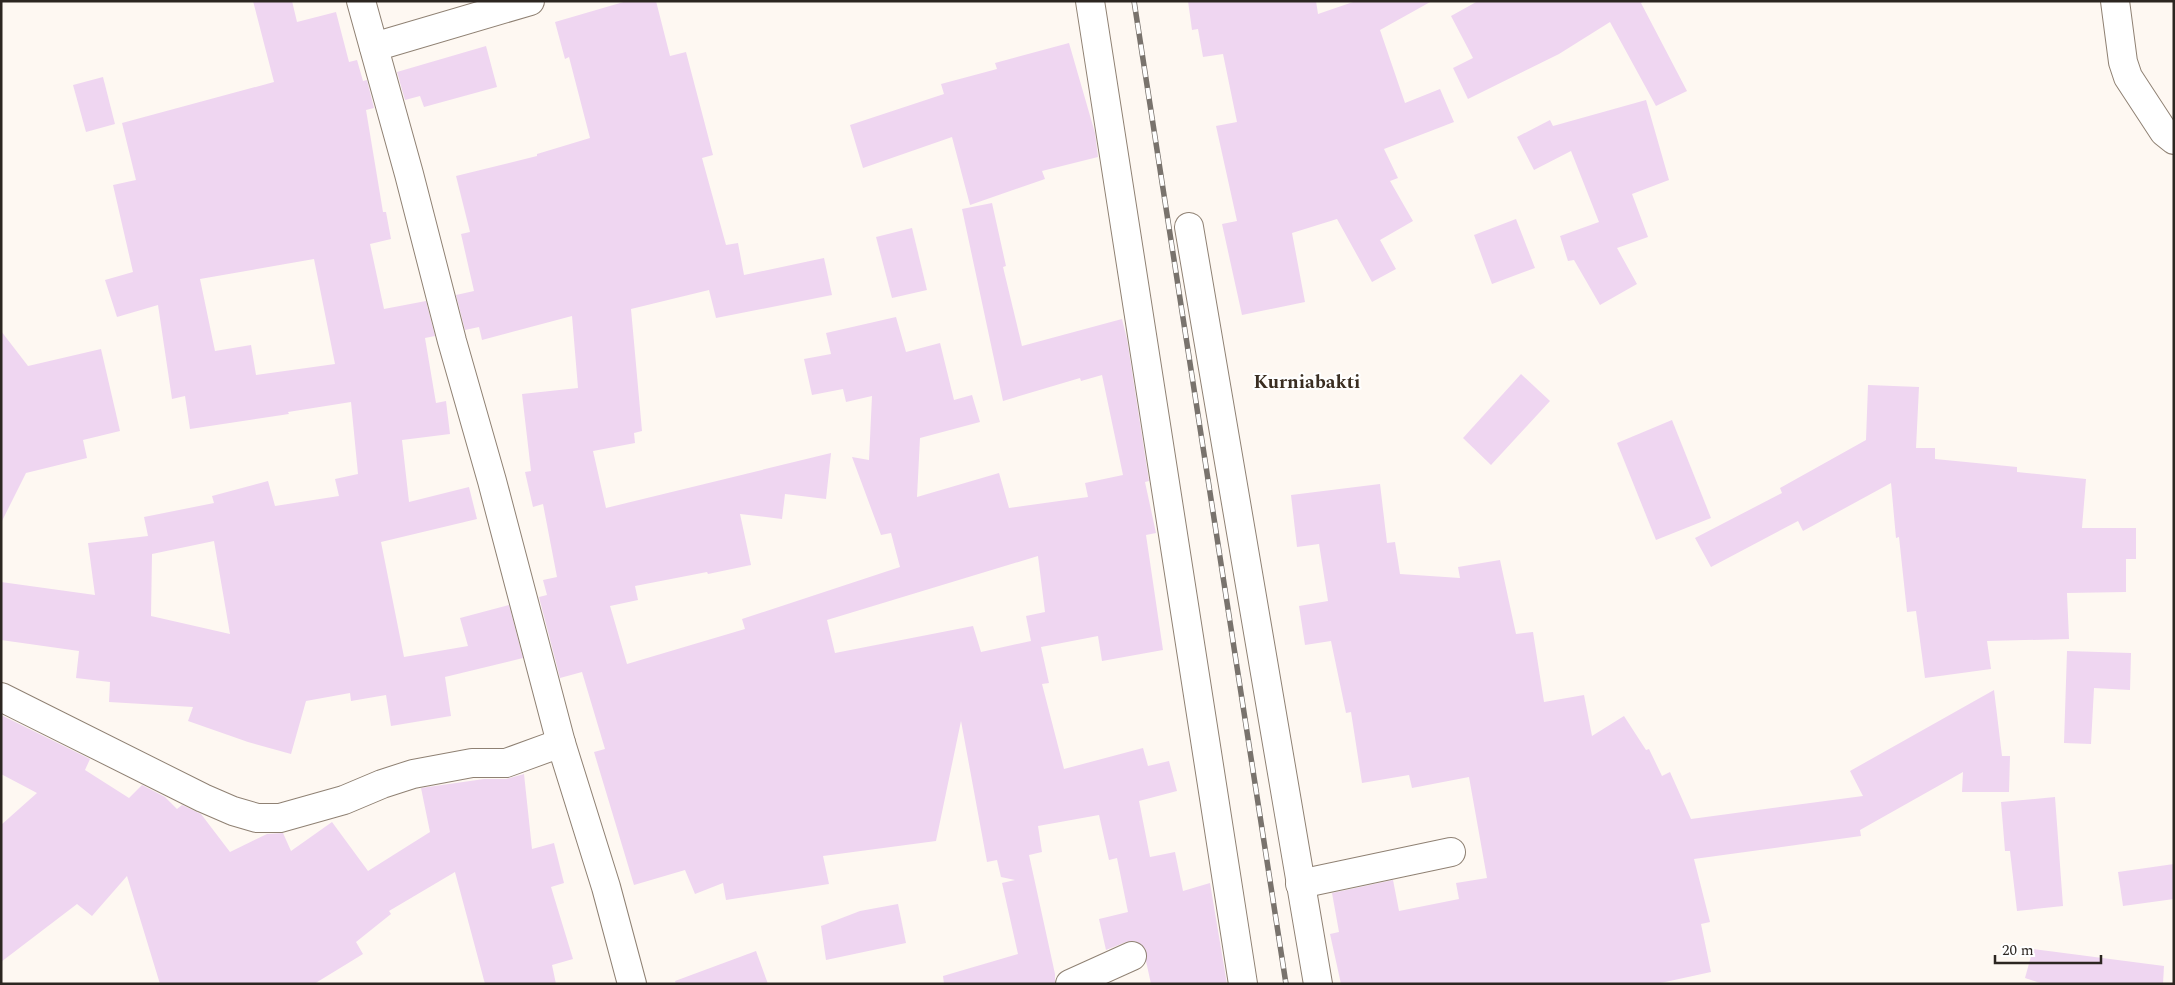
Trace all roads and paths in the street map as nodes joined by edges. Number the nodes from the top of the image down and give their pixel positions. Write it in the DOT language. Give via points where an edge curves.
graph roads {
  1 [pos="361,1"];
  2 [pos="530,1"];
  3 [pos="1090,1"];
  4 [pos="2115,1"];
  5 [pos="374,47"];
  6 [pos="2174,140"];
  7 [pos="1189,227"];
  8 [pos="1,696"];
  9 [pos="560,742"];
  10 [pos="1451,852"];
  11 [pos="1300,884"];
  12 [pos="1132,956"];
  13 [pos="632,984"];
  14 [pos="1070,984"];
  15 [pos="1243,984"];
  16 [pos="1318,984"];
  1 -- 5 [label="street"];
  2 -- 5 [label="street"];
  3 -- 15 [label="street"];
  4 -- 6 [label="street" via="2128,77 2164,132"];
  5 -- 9 [label="street"];
  7 -- 11 [label="street"];
  8 -- 9 [label="street" via="203,798 233,812 257,818 280,818 318,809 413,774 472,762 506,763"];
  9 -- 13 [label="street" via="606,887"];
  10 -- 11 [label="street"];
  11 -- 16 [label="street"];
  12 -- 14 [label="street"];
}
